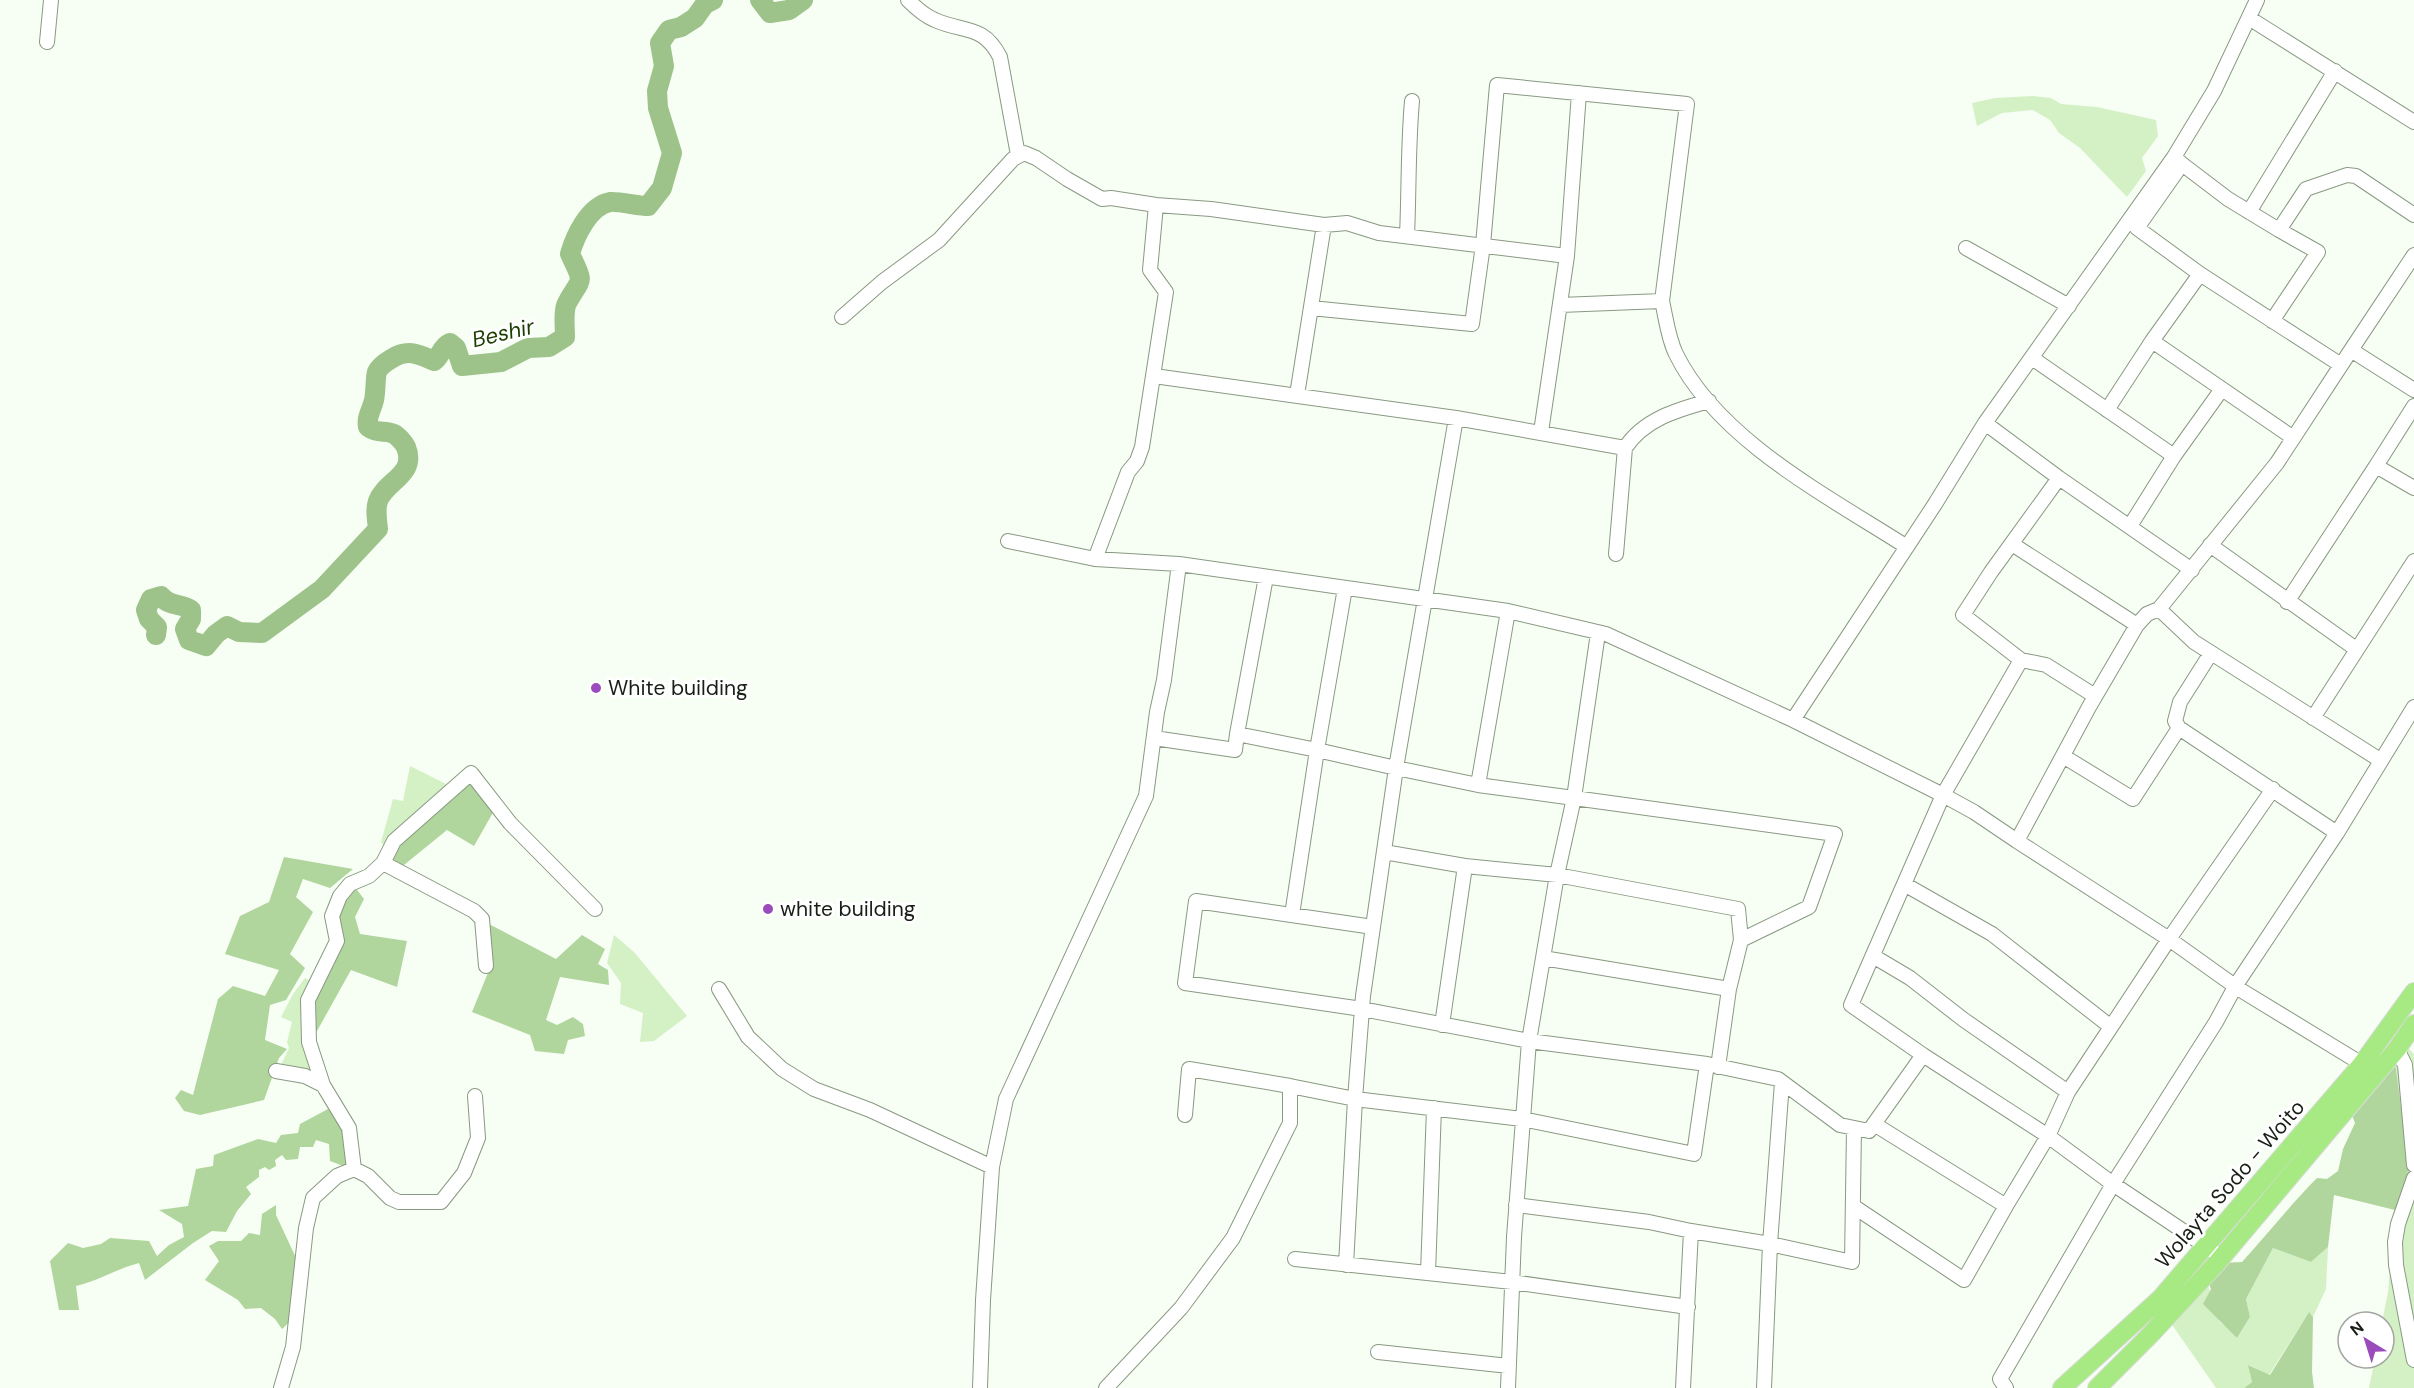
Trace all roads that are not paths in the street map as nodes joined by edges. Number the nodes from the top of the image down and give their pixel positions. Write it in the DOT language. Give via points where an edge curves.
graph roads {
  1 [pos="51,0"];
  2 [pos="908,0"];
  3 [pos="2257,0"];
  4 [pos="2250,18"];
  5 [pos="47,42"];
  6 [pos="2334,71"];
  7 [pos="1579,93"];
  8 [pos="1412,101"];
  9 [pos="2414,122"];
  10 [pos="1018,155"];
  11 [pos="2178,160"];
  12 [pos="1156,206"];
  13 [pos="2249,212"];
  14 [pos="2414,215"];
  15 [pos="1324,225"];
  16 [pos="2279,230"];
  17 [pos="1407,236"];
  18 [pos="1483,245"];
  19 [pos="1966,248"];
  20 [pos="2414,255"];
  21 [pos="1567,256"];
  22 [pos="2200,274"];
  23 [pos="1662,301"];
  24 [pos="1560,305"];
  25 [pos="2068,306"];
  26 [pos="1311,308"];
  27 [pos="842,316"];
  28 [pos="2272,321"];
  29 [pos="2152,341"];
  30 [pos="2351,350"];
  31 [pos="2032,358"];
  32 [pos="2341,364"];
  33 [pos="1154,376"];
  34 [pos="2222,389"];
  35 [pos="2414,390"];
  36 [pos="1297,395"];
  37 [pos="1709,401"];
  38 [pos="2414,406"];
  39 [pos="2107,410"];
  40 [pos="1456,418"];
  41 [pos="1984,423"];
  42 [pos="1541,432"];
  43 [pos="2292,437"];
  44 [pos="1625,448"];
  45 [pos="2174,456"];
  46 [pos="2376,466"];
  47 [pos="2059,478"];
  48 [pos="2414,488"];
  49 [pos="2130,526"];
  50 [pos="1008,541"];
  51 [pos="2012,544"];
  52 [pos="2210,545"];
  53 [pos="1906,547"];
  54 [pos="1616,554"];
  55 [pos="1095,559"];
  56 [pos="2414,561"];
  57 [pos="1179,564"];
  58 [pos="2192,570"];
  59 [pos="1266,577"];
  60 [pos="1345,588"];
  61 [pos="1426,599"];
  62 [pos="2287,602"];
  63 [pos="2159,609"];
  64 [pos="1508,611"];
  65 [pos="2137,625"];
  66 [pos="1598,633"];
  67 [pos="2356,649"];
  68 [pos="2211,653"];
  69 [pos="2021,660"];
  70 [pos="2095,696"];
  71 [pos="2414,707"];
  72 [pos="2313,718"];
  73 [pos="1793,720"];
  74 [pos="2179,728"];
  75 [pos="1237,734"];
  76 [pos="1154,738"];
  77 [pos="1317,750"];
  78 [pos="2063,756"];
  79 [pos="2380,760"];
  80 [pos="1396,768"];
  81 [pos="1478,785"];
  82 [pos="2273,789"];
  83 [pos="1943,795"];
  84 [pos="1574,798"];
  85 [pos="2337,833"];
  86 [pos="2017,841"];
  87 [pos="1384,852"];
  88 [pos="383,863"];
  89 [pos="1465,866"];
  90 [pos="1557,875"];
  91 [pos="1904,884"];
  92 [pos="595,909"];
  93 [pos="1292,915"];
  94 [pos="1373,927"];
  95 [pos="2169,939"];
  96 [pos="1742,940"];
  97 [pos="1873,956"];
  98 [pos="1543,958"];
  99 [pos="486,966"];
  100 [pos="2236,985"];
  101 [pos="719,989"];
  102 [pos="1729,989"];
  103 [pos="2414,992"];
  104 [pos="1362,1009"];
  105 [pos="2414,1024"];
  106 [pos="1442,1025"];
  107 [pos="2111,1027"];
  108 [pos="1529,1041"];
  109 [pos="2397,1049"];
  110 [pos="1923,1055"];
  111 [pos="2362,1064"];
  112 [pos="1713,1065"];
  113 [pos="276,1071"];
  114 [pos="1782,1082"];
  115 [pos="323,1085"];
  116 [pos="1290,1086"];
  117 [pos="2068,1092"];
  118 [pos="475,1096"];
  119 [pos="1355,1099"];
  120 [pos="1434,1108"];
  121 [pos="1185,1115"];
  122 [pos="1522,1119"];
  123 [pos="1874,1124"];
  124 [pos="1854,1128"];
  125 [pos="2048,1136"];
  126 [pos="2414,1165"];
  127 [pos="992,1167"];
  128 [pos="354,1169"];
  129 [pos="2414,1178"];
  130 [pos="2113,1184"];
  131 [pos="1516,1205"];
  132 [pos="1853,1206"];
  133 [pos="2006,1206"];
  134 [pos="1691,1231"];
  135 [pos="1770,1244"];
  136 [pos="2206,1246"];
  137 [pos="2223,1257"];
  138 [pos="1295,1259"];
  139 [pos="1346,1264"];
  140 [pos="1428,1273"];
  141 [pos="1512,1282"];
  142 [pos="1688,1307"];
  143 [pos="1378,1352"];
  144 [pos="2414,1360"];
  145 [pos="1509,1366"];
  146 [pos="281,1388"];
  147 [pos="980,1388"];
  148 [pos="1106,1388"];
  149 [pos="1508,1388"];
  150 [pos="1683,1388"];
  151 [pos="1764,1388"];
  152 [pos="2006,1388"];
  153 [pos="2062,1388"];
  154 [pos="2097,1388"];
  1 -- 5 [label="street"];
  2 -- 10 [label="street" via="935,20 978,32 993,45 1000,57"];
  3 -- 4 [label="street"];
  4 -- 6 [label="street"];
  4 -- 11 [label="street"];
  6 -- 9 [label="street"];
  6 -- 13 [label="street"];
  7 -- 18 [label="street" via="1497,85"];
  7 -- 21 [label="street"];
  7 -- 23 [label="street" via="1687,104"];
  8 -- 17 [label="street"];
  10 -- 12 [label="street" via="1036,158 1102,199"];
  10 -- 27 [label="street" via="939,240"];
  11 -- 13 [label="street"];
  11 -- 22 [label="street" via="2137,228"];
  11 -- 25 [label="street"];
  12 -- 15 [label="street" via="1211,209"];
  12 -- 33 [label="street" via="1150,270 1166,292"];
  13 -- 16 [label="street"];
  14 -- 16 [label="street" via="2356,176 2348,176 2306,189"];
  15 -- 17 [label="street" via="1347,223"];
  15 -- 26 [label="street"];
  16 -- 28 [label="street" via="2318,252"];
  17 -- 18 [label="street"];
  18 -- 21 [label="street"];
  18 -- 26 [label="street" via="1472,324"];
  19 -- 25 [label="street"];
  20 -- 30 [label="street"];
  21 -- 24 [label="street"];
  22 -- 28 [label="street"];
  22 -- 29 [label="street"];
  23 -- 24 [label="street"];
  23 -- 37 [label="street" via="1675,353"];
  24 -- 42 [label="street"];
  25 -- 31 [label="street"];
  26 -- 36 [label="street"];
  28 -- 32 [label="street"];
  29 -- 34 [label="street"];
  29 -- 39 [label="street"];
  30 -- 32 [label="street"];
  30 -- 35 [label="street"];
  31 -- 39 [label="street"];
  31 -- 41 [label="street"];
  32 -- 43 [label="street"];
  33 -- 36 [label="street"];
  33 -- 55 [label="street" via="1142,447 1128,472"];
  34 -- 43 [label="street"];
  34 -- 45 [label="street"];
  36 -- 40 [label="street"];
  37 -- 44 [label="street" via="1650,423 1634,434"];
  37 -- 53 [label="street" via="1731,426 1782,468"];
  38 -- 46 [label="street"];
  39 -- 45 [label="street"];
  40 -- 42 [label="street"];
  40 -- 61 [label="street"];
  41 -- 47 [label="street"];
  41 -- 53 [label="street"];
  42 -- 44 [label="street"];
  43 -- 52 [label="street" via="2277,463"];
  44 -- 54 [label="street"];
  45 -- 49 [label="street"];
  46 -- 48 [label="street"];
  46 -- 62 [label="street"];
  47 -- 49 [label="street"];
  47 -- 51 [label="street"];
  49 -- 58 [label="street"];
  50 -- 55 [label="street"];
  51 -- 65 [label="street"];
  51 -- 69 [label="street" via="1963,615"];
  52 -- 58 [label="street"];
  52 -- 62 [label="street"];
  53 -- 73 [label="street"];
  55 -- 57 [label="street"];
  56 -- 67 [label="street"];
  57 -- 59 [label="street"];
  57 -- 76 [label="street"];
  58 -- 63 [label="street"];
  59 -- 60 [label="street"];
  59 -- 75 [label="street"];
  60 -- 61 [label="street"];
  60 -- 77 [label="street"];
  61 -- 64 [label="street"];
  61 -- 80 [label="street"];
  62 -- 67 [label="street"];
  63 -- 65 [label="street" via="2147,614"];
  63 -- 68 [label="street"];
  64 -- 66 [label="street"];
  64 -- 81 [label="street"];
  65 -- 70 [label="street"];
  66 -- 73 [label="street"];
  66 -- 84 [label="street"];
  67 -- 72 [label="street"];
  68 -- 72 [label="street"];
  68 -- 74 [label="street" via="2180,702 2175,720"];
  69 -- 70 [label="street" via="2046,665"];
  69 -- 83 [label="street"];
  70 -- 78 [label="street"];
  71 -- 79 [label="street"];
  72 -- 79 [label="street"];
  73 -- 83 [label="street"];
  74 -- 78 [label="street" via="2133,799"];
  74 -- 82 [label="street"];
  75 -- 76 [label="street" via="1235,750"];
  75 -- 77 [label="street"];
  76 -- 127 [label="street" via="1146,796 1006,1099"];
  77 -- 80 [label="street"];
  77 -- 93 [label="street"];
  78 -- 86 [label="street"];
  79 -- 85 [label="street"];
  80 -- 81 [label="street"];
  80 -- 87 [label="street"];
  81 -- 84 [label="street"];
  82 -- 85 [label="street"];
  82 -- 95 [label="street"];
  83 -- 86 [label="street"];
  83 -- 91 [label="street"];
  84 -- 90 [label="street"];
  84 -- 96 [label="street" via="1834,834 1809,907"];
  85 -- 100 [label="street"];
  86 -- 95 [label="street"];
  87 -- 89 [label="street"];
  87 -- 94 [label="street"];
  88 -- 92 [label="street" via="394,841 471,773 510,823"];
  88 -- 99 [label="street" via="474,911 482,919"];
  88 -- 115 [label="street" via="369,876 350,884 340,896 332,916 337,941 308,1000 309,1042"];
  89 -- 90 [label="street"];
  89 -- 106 [label="street"];
  90 -- 96 [label="street" via="1738,909"];
  90 -- 98 [label="street"];
  91 -- 97 [label="street"];
  91 -- 107 [label="street" via="1992,934"];
  93 -- 94 [label="street"];
  93 -- 104 [label="street" via="1196,901 1185,983"];
  94 -- 104 [label="street"];
  95 -- 100 [label="street"];
  95 -- 107 [label="street"];
  96 -- 102 [label="street"];
  97 -- 110 [label="street" via="1851,1005"];
  97 -- 117 [label="street" via="1910,978"];
  98 -- 102 [label="street"];
  98 -- 108 [label="street"];
  100 -- 111 [label="street"];
  100 -- 130 [label="street"];
  101 -- 127 [label="street" via="748,1037 783,1069 814,1089 870,1110"];
  102 -- 112 [label="street"];
  103 -- 111 [label="highway, Wolayta Sodo - Woito"];
  104 -- 106 [label="street"];
  104 -- 119 [label="street"];
  105 -- 109 [label="highway, Wolayta Sodo - Woito"];
  106 -- 108 [label="street"];
  107 -- 117 [label="street"];
  108 -- 112 [label="street"];
  108 -- 122 [label="street"];
  109 -- 126 [label="street" via="2405,1065"];
  109 -- 137 [label="highway, Wolayta Sodo - Woito"];
  110 -- 123 [label="street"];
  110 -- 125 [label="street"];
  111 -- 136 [label="highway, Wolayta Sodo - Woito"];
  112 -- 114 [label="street"];
  112 -- 122 [label="street" via="1694,1154"];
  113 -- 115 [label="street" via="305,1076"];
  114 -- 124 [label="street" via="1840,1125"];
  114 -- 135 [label="street"];
  115 -- 128 [label="street" via="350,1128"];
  116 -- 119 [label="street"];
  116 -- 121 [label="street" via="1189,1069"];
  116 -- 148 [label="street" via="1290,1123 1233,1238 1181,1308"];
  117 -- 125 [label="street"];
  118 -- 128 [label="street" via="478,1138 464,1173 441,1202 399,1202 369,1176"];
  119 -- 120 [label="street"];
  119 -- 139 [label="street"];
  120 -- 122 [label="street"];
  120 -- 140 [label="street"];
  122 -- 131 [label="street"];
  123 -- 124 [label="street" via="1869,1131"];
  123 -- 133 [label="street"];
  124 -- 132 [label="street"];
  125 -- 130 [label="street"];
  125 -- 133 [label="street"];
  127 -- 147 [label="street"];
  128 -- 146 [label="street" via="337,1176 313,1198 293,1347"];
  129 -- 144 [label="street" via="2395,1242"];
  130 -- 136 [label="street"];
  130 -- 152 [label="street" via="2000,1379"];
  131 -- 134 [label="street"];
  131 -- 141 [label="street"];
  132 -- 133 [label="street" via="1964,1280"];
  132 -- 135 [label="street" via="1852,1262"];
  134 -- 135 [label="street"];
  134 -- 142 [label="street"];
  135 -- 151 [label="street"];
  136 -- 137 [label="street"];
  136 -- 153 [label="highway, Wolayta Sodo - Woito" via="2160,1299"];
  137 -- 154 [label="highway, Wolayta Sodo - Woito"];
  138 -- 139 [label="street"];
  139 -- 140 [label="street"];
  140 -- 141 [label="street"];
  141 -- 142 [label="street"];
  141 -- 145 [label="street"];
  142 -- 150 [label="street"];
  143 -- 145 [label="street"];
  145 -- 149 [label="street"];
}
